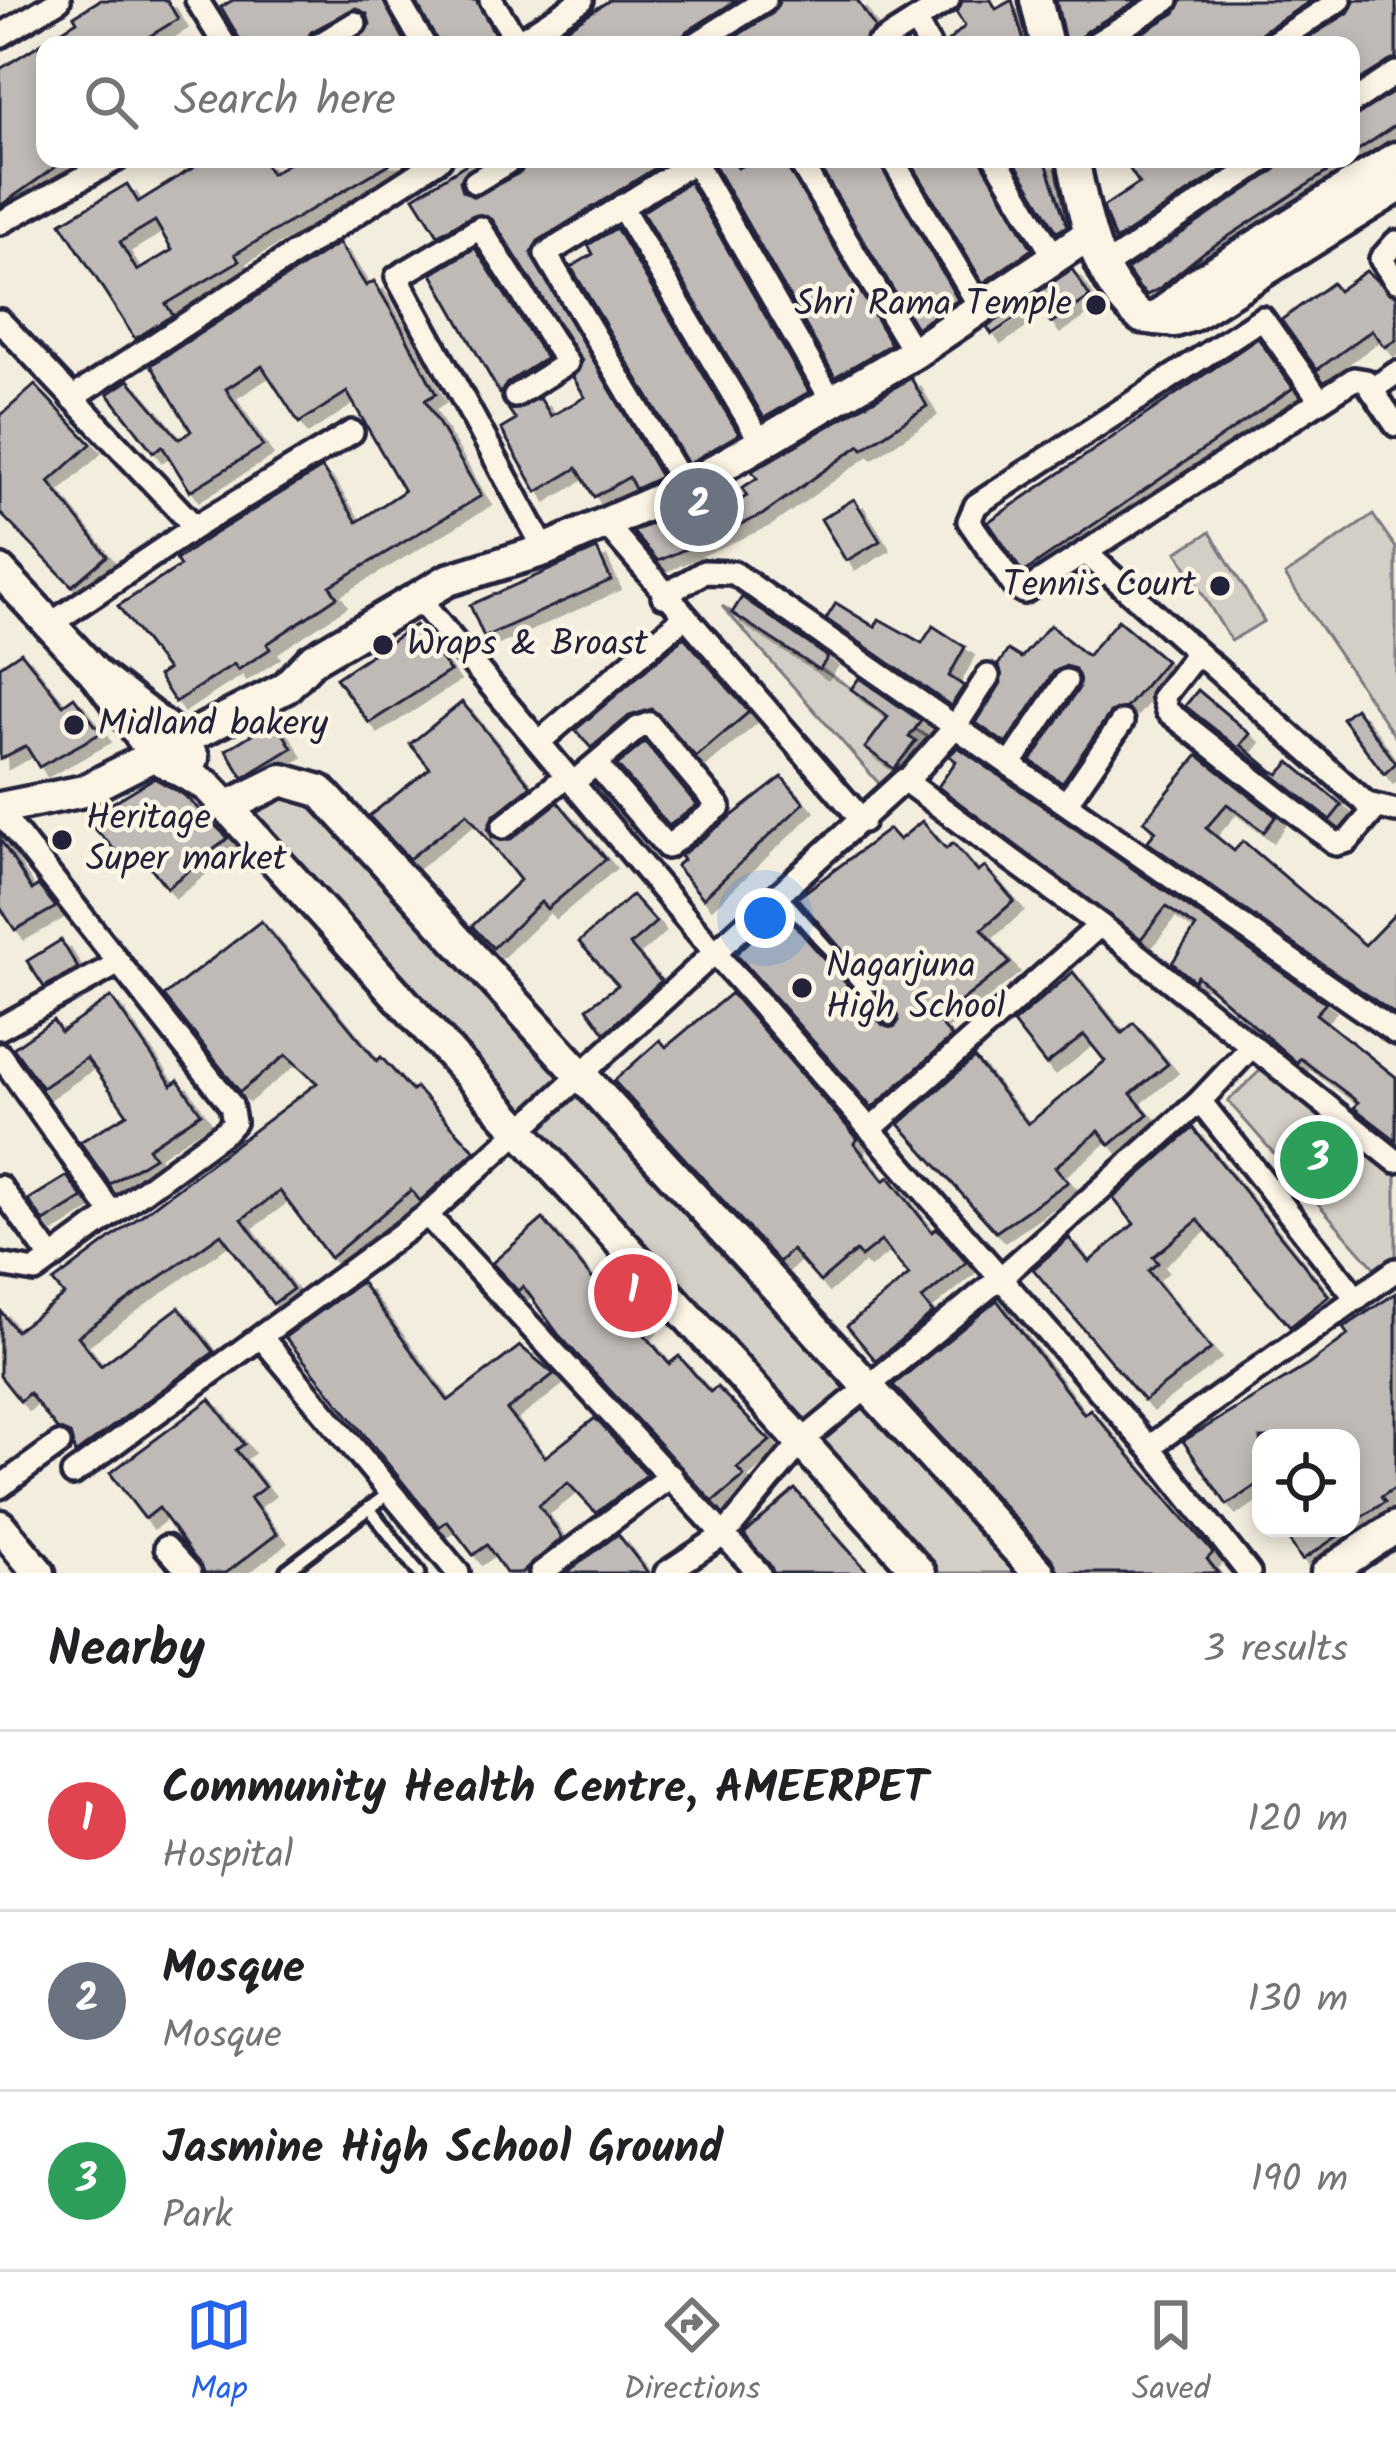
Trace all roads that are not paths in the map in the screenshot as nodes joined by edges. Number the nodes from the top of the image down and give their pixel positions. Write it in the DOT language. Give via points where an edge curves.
graph roads {
  1 [pos="59,0"];
  2 [pos="197,0"];
  3 [pos="398,0"];
  4 [pos="491,0"];
  5 [pos="582,0"];
  6 [pos="765,0"];
  7 [pos="948,0"];
  8 [pos="1036,0"];
  9 [pos="1166,0"];
  10 [pos="1340,0"];
  11 [pos="915,21"];
  12 [pos="356,23"];
  13 [pos="0,36"];
  14 [pos="219,36"];
  15 [pos="334,36"];
  16 [pos="419,36"];
  17 [pos="512,36"];
  18 [pos="529,36"];
  19 [pos="708,36"];
  20 [pos="891,36"];
  21 [pos="924,36"];
  22 [pos="1045,36"];
  23 [pos="1108,36"];
  24 [pos="1284,36"];
  25 [pos="1396,73"];
  26 [pos="1360,97"];
  27 [pos="1396,158"];
  28 [pos="101,168"];
  29 [pos="426,168"];
  30 [pos="498,168"];
  31 [pos="683,168"];
  32 [pos="701,168"];
  33 [pos="803,168"];
  34 [pos="897,168"];
  35 [pos="1001,168"];
  36 [pos="1081,168"];
  37 [pos="1252,168"];
  38 [pos="475,182"];
  39 [pos="1396,188"];
  40 [pos="621,206"];
  41 [pos="0,223"];
  42 [pos="1088,235"];
  43 [pos="1396,242"];
  44 [pos="1054,258"];
  45 [pos="1104,267"];
  46 [pos="1396,281"];
  47 [pos="980,307"];
  48 [pos="1156,319"];
  49 [pos="0,320"];
  50 [pos="914,353"];
  51 [pos="1396,373"];
  52 [pos="1373,389"];
  53 [pos="515,396"];
  54 [pos="72,398"];
  55 [pos="1320,400"];
  56 [pos="832,401"];
  57 [pos="1396,425"];
  58 [pos="352,432"];
  59 [pos="761,442"];
  60 [pos="685,488"];
  61 [pos="604,523"];
  62 [pos="195,527"];
  63 [pos="545,550"];
  64 [pos="1085,552"];
  65 [pos="0,571"];
  66 [pos="416,596"];
  67 [pos="663,596"];
  68 [pos="682,618"];
  69 [pos="50,625"];
  70 [pos="1197,653"];
  71 [pos="988,676"];
  72 [pos="1066,681"];
  73 [pos="1122,722"];
  74 [pos="955,728"];
  75 [pos="539,742"];
  76 [pos="164,745"];
  77 [pos="596,764"];
  78 [pos="1010,765"];
  79 [pos="570,779"];
  80 [pos="908,780"];
  81 [pos="217,797"];
  82 [pos="1066,802"];
  83 [pos="0,809"];
  84 [pos="1386,809"];
  85 [pos="862,821"];
  86 [pos="503,827"];
  87 [pos="657,834"];
  88 [pos="633,854"];
  89 [pos="781,896"];
  90 [pos="1100,926"];
  91 [pos="717,955"];
  92 [pos="119,963"];
  93 [pos="890,1019"];
  94 [pos="0,1028"];
  95 [pos="1396,1033"];
  96 [pos="1252,1046"];
  97 [pos="0,1054"];
  98 [pos="582,1078"];
  99 [pos="1200,1101"];
  100 [pos="872,1128"];
  101 [pos="522,1133"];
  102 [pos="1396,1161"];
  103 [pos="0,1186"];
  104 [pos="112,1213"];
  105 [pos="427,1216"];
  106 [pos="52,1259"];
  107 [pos="0,1265"];
  108 [pos="1396,1270"];
  109 [pos="999,1279"];
  110 [pos="1357,1299"];
  111 [pos="262,1338"];
  112 [pos="870,1386"];
  113 [pos="803,1440"];
  114 [pos="58,1444"];
  115 [pos="1149,1447"];
  116 [pos="73,1474"];
  117 [pos="671,1476"];
  118 [pos="0,1487"];
  119 [pos="390,1492"];
  120 [pos="369,1508"];
  121 [pos="0,1526"];
  122 [pos="1396,1527"];
  123 [pos="725,1534"];
  124 [pos="166,1547"];
  125 [pos="287,1570"];
  126 [pos="39,1573"];
  127 [pos="190,1573"];
  128 [pos="419,1573"];
  129 [pos="458,1573"];
  130 [pos="542,1573"];
  131 [pos="666,1573"];
  132 [pos="759,1573"];
  133 [pos="920,1573"];
  134 [pos="1039,1573"];
  135 [pos="1249,1573"];
  136 [pos="1327,1573"];
  1 -- 13 [label="street"];
  2 -- 14 [label="street"];
  3 -- 16 [label="street"];
  4 -- 17 [label="street"];
  5 -- 18 [label="street"];
  6 -- 19 [label="street"];
  7 -- 11 [label="street"];
  8 -- 22 [label="main road"];
  9 -- 23 [label="street"];
  10 -- 24 [label="street"];
  11 -- 20 [label="street"];
  11 -- 21 [label="street"];
  12 -- 15 [label="street"];
  25 -- 26 [label="street"];
  27 -- 48 [label="main road" via="1194,285"];
  28 -- 41 [label="street"];
  29 -- 54 [label="street"];
  30 -- 38 [label="street"];
  31 -- 40 [label="street"];
  32 -- 56 [label="street"];
  33 -- 50 [label="street"];
  34 -- 47 [label="street"];
  35 -- 44 [label="street"];
  36 -- 42 [label="main road"];
  37 -- 45 [label="street"];
  39 -- 48 [label="main road" via="1193,316"];
  40 -- 59 [label="street"];
  40 -- 60 [label="street" via="547,249 546,258"];
  42 -- 44 [label="main road"];
  42 -- 45 [label="main road"];
  43 -- 46 [label="street" via="1381,259"];
  44 -- 47 [label="main road"];
  45 -- 48 [label="main road" via="1131,308"];
  47 -- 50 [label="main road"];
  49 -- 54 [label="street"];
  50 -- 56 [label="main road"];
  51 -- 52 [label="street"];
  52 -- 55 [label="street" via="1354,379"];
  52 -- 57 [label="street"];
  53 -- 63 [label="street" via="567,363 478,228 398,277"];
  54 -- 62 [label="street"];
  55 -- 64 [label="street"];
  55 -- 64 [label="street" via="1262,318 971,510 969,520 1019,591"];
  56 -- 59 [label="main road"];
  58 -- 62 [label="street"];
  59 -- 60 [label="main road"];
  60 -- 61 [label="main road"];
  61 -- 63 [label="main road"];
  61 -- 67 [label="street"];
  62 -- 69 [label="street"];
  63 -- 66 [label="main road"];
  64 -- 70 [label="street"];
  65 -- 69 [label="main road"];
  66 -- 75 [label="street"];
  66 -- 76 [label="main road" via="312,660 285,688"];
  67 -- 68 [label="street"];
  67 -- 74 [label="street" via="704,572 734,573"];
  68 -- 75 [label="street"];
  68 -- 85 [label="street"];
  69 -- 76 [label="main road"];
  70 -- 84 [label="street"];
  70 -- 84 [label="street" via="1163,697 1167,711 1336,844"];
  71 -- 74 [label="street"];
  72 -- 78 [label="street"];
  73 -- 82 [label="street"];
  74 -- 78 [label="street"];
  74 -- 80 [label="street"];
  75 -- 79 [label="street"];
  76 -- 81 [label="main road"];
  76 -- 83 [label="main road" via="85,791"];
  77 -- 79 [label="street"];
  77 -- 87 [label="street"];
  77 -- 87 [label="street" via="649,724 719,806 671,848"];
  78 -- 82 [label="street"];
  79 -- 86 [label="street"];
  79 -- 88 [label="street"];
  80 -- 85 [label="street"];
  80 -- 90 [label="street"];
  81 -- 98 [label="main road" via="282,780 320,790"];
  81 -- 101 [label="main road"];
  82 -- 95 [label="street"];
  83 -- 92 [label="street"];
  85 -- 89 [label="street"];
  87 -- 88 [label="street"];
  88 -- 91 [label="street"];
  89 -- 91 [label="street"];
  89 -- 93 [label="lane"];
  90 -- 96 [label="street"];
  90 -- 100 [label="street"];
  91 -- 98 [label="street"];
  91 -- 100 [label="street"];
  92 -- 94 [label="street"];
  92 -- 104 [label="street" via="231,1105 234,1122"];
  96 -- 99 [label="street"];
  96 -- 102 [label="street"];
  97 -- 104 [label="street"];
  98 -- 101 [label="street"];
  98 -- 112 [label="main road"];
  99 -- 109 [label="street"];
  99 -- 110 [label="street"];
  100 -- 109 [label="street"];
  101 -- 105 [label="street"];
  101 -- 113 [label="main road"];
  103 -- 106 [label="street"];
  104 -- 106 [label="street"];
  105 -- 111 [label="street"];
  105 -- 117 [label="street"];
  106 -- 107 [label="street" via="35,1271"];
  108 -- 110 [label="street"];
  109 -- 112 [label="street"];
  109 -- 115 [label="street"];
  110 -- 115 [label="street"];
  111 -- 116 [label="street"];
  111 -- 119 [label="street"];
  112 -- 113 [label="street"];
  112 -- 134 [label="main road"];
  113 -- 123 [label="street"];
  113 -- 133 [label="main road"];
  114 -- 118 [label="street"];
  115 -- 135 [label="street"];
  117 -- 123 [label="street"];
  117 -- 130 [label="street"];
  119 -- 120 [label="lane"];
  119 -- 129 [label="street"];
  120 -- 125 [label="lane"];
  120 -- 128 [label="lane"];
  121 -- 126 [label="main road"];
  122 -- 136 [label="main road"];
  123 -- 131 [label="street"];
  123 -- 132 [label="street"];
  124 -- 127 [label="street"];
}
